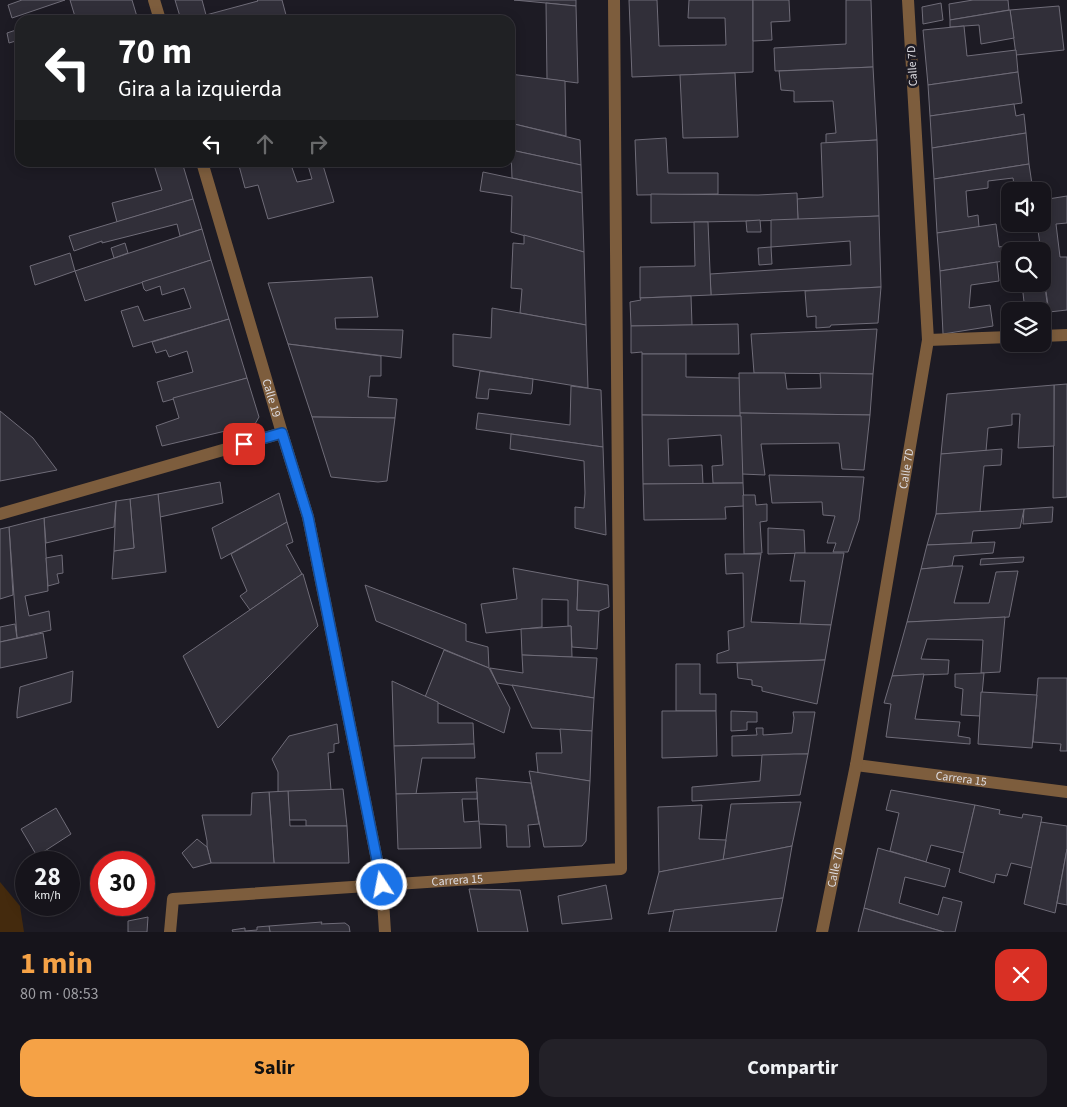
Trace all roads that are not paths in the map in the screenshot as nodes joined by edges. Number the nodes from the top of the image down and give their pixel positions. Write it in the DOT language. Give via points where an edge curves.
graph roads {
  1 [pos="154,0"];
  2 [pos="614,0"];
  3 [pos="908,0"];
  4 [pos="158,15"];
  5 [pos="203,167"];
  6 [pos="1067,335"];
  7 [pos="1051,336"];
  8 [pos="1001,337"];
  9 [pos="928,340"];
  10 [pos="282,433"];
  11 [pos="0,514"];
  12 [pos="856,765"];
  13 [pos="1067,792"];
  14 [pos="382,885"];
  15 [pos="170,932"];
  16 [pos="385,932"];
  17 [pos="822,932"];
  1 -- 4 [label="street"];
  2 -- 14 [label="street, Carrera 15" via="621,869"];
  3 -- 9 [label="street, Calle 7D"];
  5 -- 10 [label="street, Calle 19"];
  6 -- 7 [label="street"];
  8 -- 9 [label="street"];
  9 -- 12 [label="street, Calle 7D"];
  10 -- 11 [label="street"];
  10 -- 14 [label="street, Calle 19" via="308,517"];
  12 -- 13 [label="street, Carrera 15"];
  12 -- 17 [label="street, Calle 7D"];
  14 -- 15 [label="street, Carrera 15" via="173,899"];
  14 -- 16 [label="street, Calle 19"];
}
